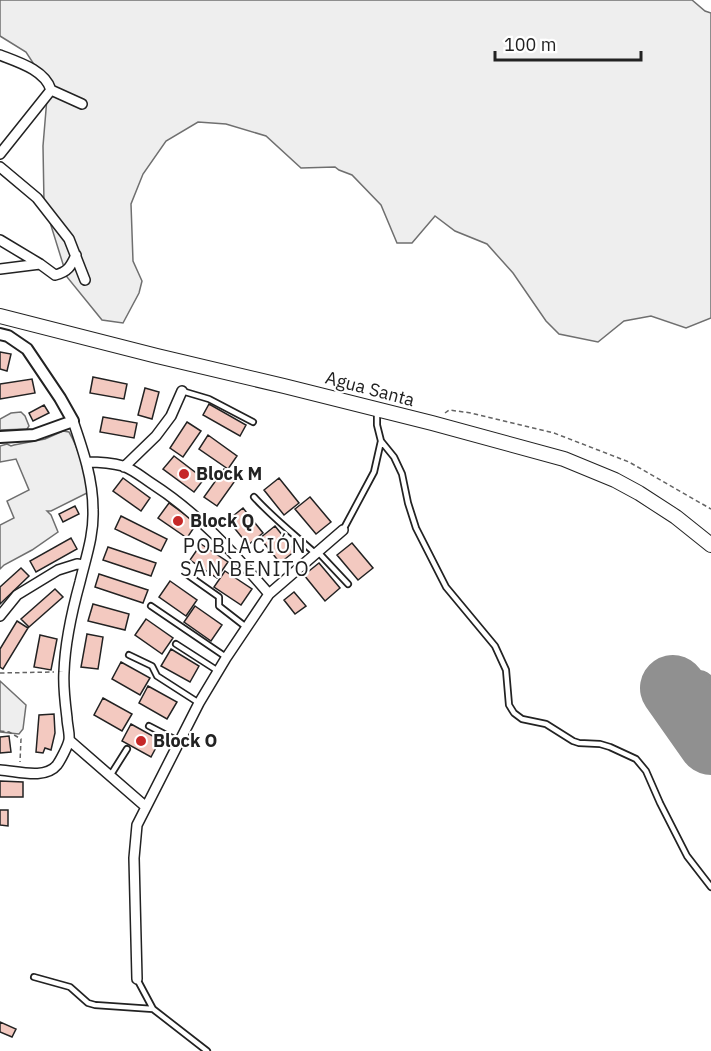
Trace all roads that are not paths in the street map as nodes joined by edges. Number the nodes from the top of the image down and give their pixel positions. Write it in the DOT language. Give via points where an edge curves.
graph roads {
  1 [pos="0,55"];
  2 [pos="51,90"];
  3 [pos="82,104"];
  4 [pos="0,154"];
  5 [pos="1,172"];
  6 [pos="0,240"];
  7 [pos="76,255"];
  8 [pos="40,264"];
  9 [pos="0,269"];
  10 [pos="86,280"];
  11 [pos="0,316"];
  12 [pos="0,334"];
  13 [pos="182,391"];
  14 [pos="377,410"];
  15 [pos="73,421"];
  16 [pos="254,422"];
  17 [pos="0,437"];
  18 [pos="381,441"];
  19 [pos="87,462"];
  20 [pos="124,466"];
  21 [pos="254,498"];
  22 [pos="343,530"];
  23 [pos="711,545"];
  24 [pos="317,553"];
  25 [pos="84,565"];
  26 [pos="185,573"];
  27 [pos="348,584"];
  28 [pos="269,594"];
  29 [pos="152,606"];
  30 [pos="0,616"];
  31 [pos="246,627"];
  32 [pos="176,644"];
  33 [pos="129,655"];
  34 [pos="226,658"];
  35 [pos="218,671"];
  36 [pos="200,703"];
  37 [pos="149,726"];
  38 [pos="69,740"];
  39 [pos="179,742"];
  40 [pos="127,749"];
  41 [pos="0,770"];
  42 [pos="110,776"];
  43 [pos="146,807"];
  44 [pos="711,888"];
  45 [pos="34,977"];
  46 [pos="137,979"];
  47 [pos="153,1009"];
  48 [pos="207,1051"];
  1 -- 2 [label="street" via="35,71"];
  2 -- 3 [label="street"];
  2 -- 4 [label="street"];
  5 -- 7 [label="street" via="37,198 69,238"];
  6 -- 8 [label="street"];
  7 -- 8 [label="street" via="64,273 55,275"];
  7 -- 10 [label="street"];
  8 -- 9 [label="street"];
  11 -- 14 [label="main road, Agua Santa"];
  12 -- 15 [label="street" via="27,349"];
  13 -- 16 [label="lane" via="209,399"];
  13 -- 20 [label="street" via="156,436"];
  14 -- 18 [label="lane"];
  14 -- 23 [label="main road, Agua Santa" via="539,451 589,468 658,504"];
  15 -- 17 [label="street" via="34,435"];
  15 -- 19 [label="street"];
  18 -- 22 [label="lane" via="374,472"];
  18 -- 44 [label="lane" via="402,474 416,528 446,587 495,646 506,670 509,705 514,712 522,719 546,724 573,741 600,744 636,759 646,771 687,856"];
  19 -- 20 [label="street"];
  19 -- 25 [label="street" via="94,521"];
  20 -- 28 [label="street" via="197,517"];
  21 -- 24 [label="lane"];
  22 -- 24 [label="street"];
  24 -- 27 [label="lane"];
  24 -- 28 [label="street"];
  25 -- 30 [label="street" via="58,570 17,595"];
  25 -- 38 [label="street" via="64,671"];
  26 -- 31 [label="lane" via="219,597 219,606"];
  28 -- 31 [label="street"];
  29 -- 34 [label="lane"];
  31 -- 34 [label="street"];
  32 -- 35 [label="lane"];
  33 -- 36 [label="lane" via="152,666 157,676"];
  34 -- 35 [label="street"];
  35 -- 36 [label="street"];
  36 -- 39 [label="street"];
  37 -- 39 [label="lane"];
  38 -- 41 [label="street" via="52,769 40,774"];
  38 -- 42 [label="street"];
  39 -- 43 [label="street"];
  40 -- 42 [label="lane"];
  42 -- 43 [label="street"];
  43 -- 46 [label="street" via="137,825 134,858"];
  45 -- 47 [label="lane" via="70,987 95,1005"];
  46 -- 47 [label="lane"];
  47 -- 48 [label="lane"];
}
